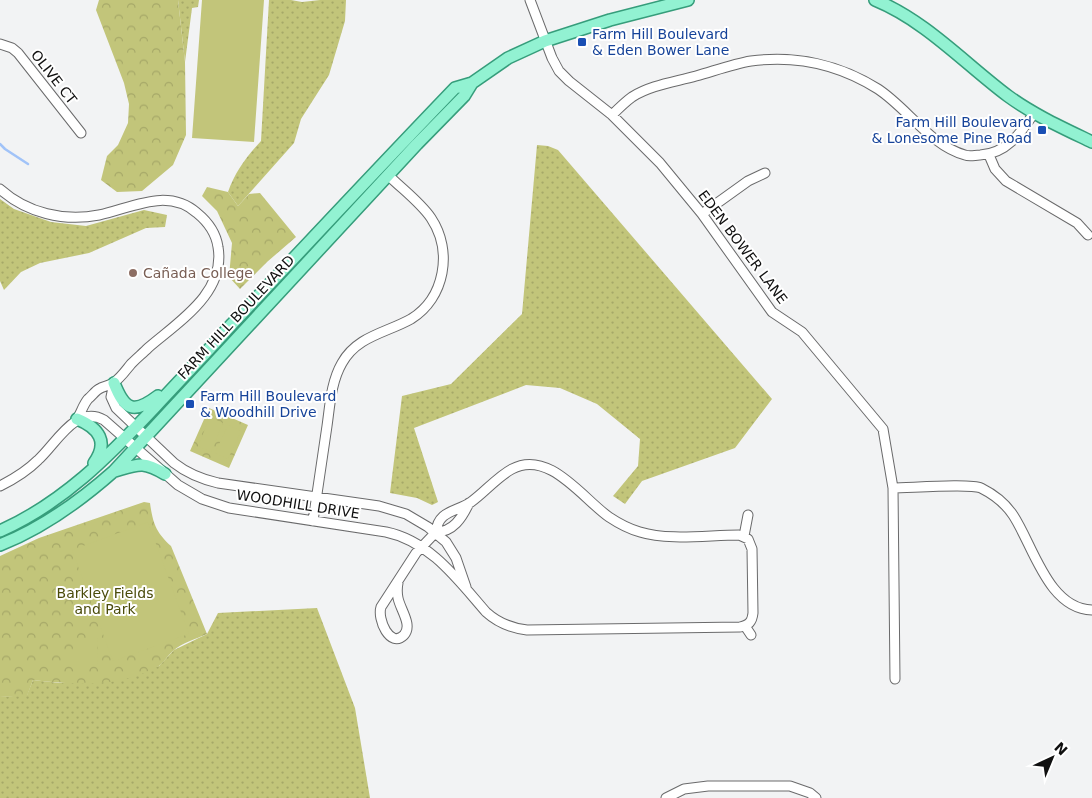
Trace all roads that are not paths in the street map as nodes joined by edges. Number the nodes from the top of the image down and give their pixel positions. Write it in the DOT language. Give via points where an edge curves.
graph roads {
  1 [pos="530,0"];
  2 [pos="688,0"];
  3 [pos="875,0"];
  4 [pos="545,41"];
  5 [pos="0,44"];
  6 [pos="472,83"];
  7 [pos="1034,113"];
  8 [pos="612,115"];
  9 [pos="81,133"];
  10 [pos="1092,142"];
  11 [pos="989,155"];
  12 [pos="765,173"];
  13 [pos="388,175"];
  14 [pos="0,189"];
  15 [pos="702,214"];
  16 [pos="1088,235"];
  17 [pos="182,378"];
  18 [pos="114,383"];
  19 [pos="77,419"];
  20 [pos="136,427"];
  21 [pos="146,437"];
  22 [pos="124,439"];
  23 [pos="136,448"];
  24 [pos="114,471"];
  25 [pos="165,474"];
  26 [pos="76,484"];
  27 [pos="0,486"];
  28 [pos="893,488"];
  29 [pos="316,497"];
  30 [pos="469,503"];
  31 [pos="748,516"];
  32 [pos="313,521"];
  33 [pos="0,530"];
  34 [pos="436,532"];
  35 [pos="744,536"];
  36 [pos="0,545"];
  37 [pos="421,546"];
  38 [pos="398,583"];
  39 [pos="468,592"];
  40 [pos="1092,610"];
  41 [pos="745,626"];
  42 [pos="751,635"];
  43 [pos="895,679"];
  44 [pos="666,798"];
  45 [pos="816,798"];
  1 -- 4 [label="street, EDEN BOWER LANE"];
  2 -- 4 [label="main road, FARM HILL BOULEVARD"];
  3 -- 7 [label="main road" via="922,26"];
  4 -- 6 [label="main road, FARM HILL BOULEVARD" via="508,58"];
  4 -- 8 [label="street, EDEN BOWER LANE" via="559,71"];
  5 -- 9 [label="street, OLIVE CT" via="18,53"];
  6 -- 13 [label="main road, FARM HILL BOULEVARD" via="464,96"];
  6 -- 17 [label="main road, FARM HILL BOULEVARD" via="455,88"];
  7 -- 10 [label="main road"];
  7 -- 11 [label="street" via="1006,148"];
  8 -- 11 [label="street" via="630,98 650,88 750,61 807,61 834,68 879,90 946,147 967,156"];
  8 -- 15 [label="street, EDEN BOWER LANE" via="660,163"];
  11 -- 16 [label="street" via="995,169 1006,181 1077,223"];
  12 -- 15 [label="street" via="748,181"];
  13 -- 21 [label="main road, FARM HILL BOULEVARD"];
  13 -- 29 [label="street" via="422,207 438,230 443,245 442,276 437,290 422,310 368,338 349,353 342,364 333,389"];
  14 -- 18 [label="street" via="29,208 71,217 168,200 194,210 212,229 217,241 219,265 212,288"];
  15 -- 28 [label="street, EDEN BOWER LANE" via="772,312 802,332 883,429"];
  17 -- 18 [label="main road" via="140,408 123,402"];
  17 -- 20 [label="main road, FARM HILL BOULEVARD"];
  18 -- 19 [label="street" via="99,389 86,402"];
  18 -- 20 [label="street, WOODHILL DRIVE" via="111,397 116,408"];
  19 -- 22 [label="street, WOODHILL DRIVE" via="98,416"];
  19 -- 26 [label="main road" via="96,430 102,444 97,459"];
  19 -- 27 [label="street" via="29,468"];
  20 -- 21 [label="street, WOODHILL DRIVE"];
  20 -- 22 [label="main road, FARM HILL BOULEVARD"];
  21 -- 23 [label="main road, FARM HILL BOULEVARD"];
  21 -- 29 [label="street, WOODHILL DRIVE" via="174,464 195,477"];
  22 -- 23 [label="street, WOODHILL DRIVE"];
  22 -- 26 [label="main road, FARM HILL BOULEVARD"];
  23 -- 24 [label="main road, FARM HILL BOULEVARD"];
  23 -- 25 [label="street, WOODHILL DRIVE"];
  24 -- 25 [label="main road" via="141,464"];
  24 -- 36 [label="main road, FARM HILL BOULEVARD" via="60,513"];
  25 -- 32 [label="street, WOODHILL DRIVE" via="189,493 229,508"];
  26 -- 33 [label="main road, FARM HILL BOULEVARD" via="34,513"];
  28 -- 40 [label="street" via="978,487 992,495 1013,515 1048,581 1059,595 1069,604"];
  28 -- 43 [label="street, EDEN BOWER LANE"];
  29 -- 32 [label="street"];
  29 -- 34 [label="street, WOODHILL DRIVE" via="394,510"];
  30 -- 34 [label="street" via="453,509 439,520"];
  30 -- 34 [label="street" via="450,530"];
  30 -- 35 [label="street" via="514,468 532,464 557,473 609,517 640,532 671,536"];
  31 -- 35 [label="street"];
  32 -- 37 [label="street, WOODHILL DRIVE" via="397,534"];
  34 -- 37 [label="street"];
  34 -- 39 [label="street, WOODHILL DRIVE" via="452,551"];
  35 -- 41 [label="street" via="752,549 754,614"];
  37 -- 38 [label="street"];
  37 -- 39 [label="street, WOODHILL DRIVE" via="438,559"];
  38 -- 38 [label="street" via="380,611 385,632 400,638 407,624 398,598"];
  39 -- 41 [label="street, WOODHILL DRIVE" via="494,620 516,629"];
  41 -- 42 [label="street"];
  44 -- 45 [label="street" via="684,789 708,786 790,786"];
}
